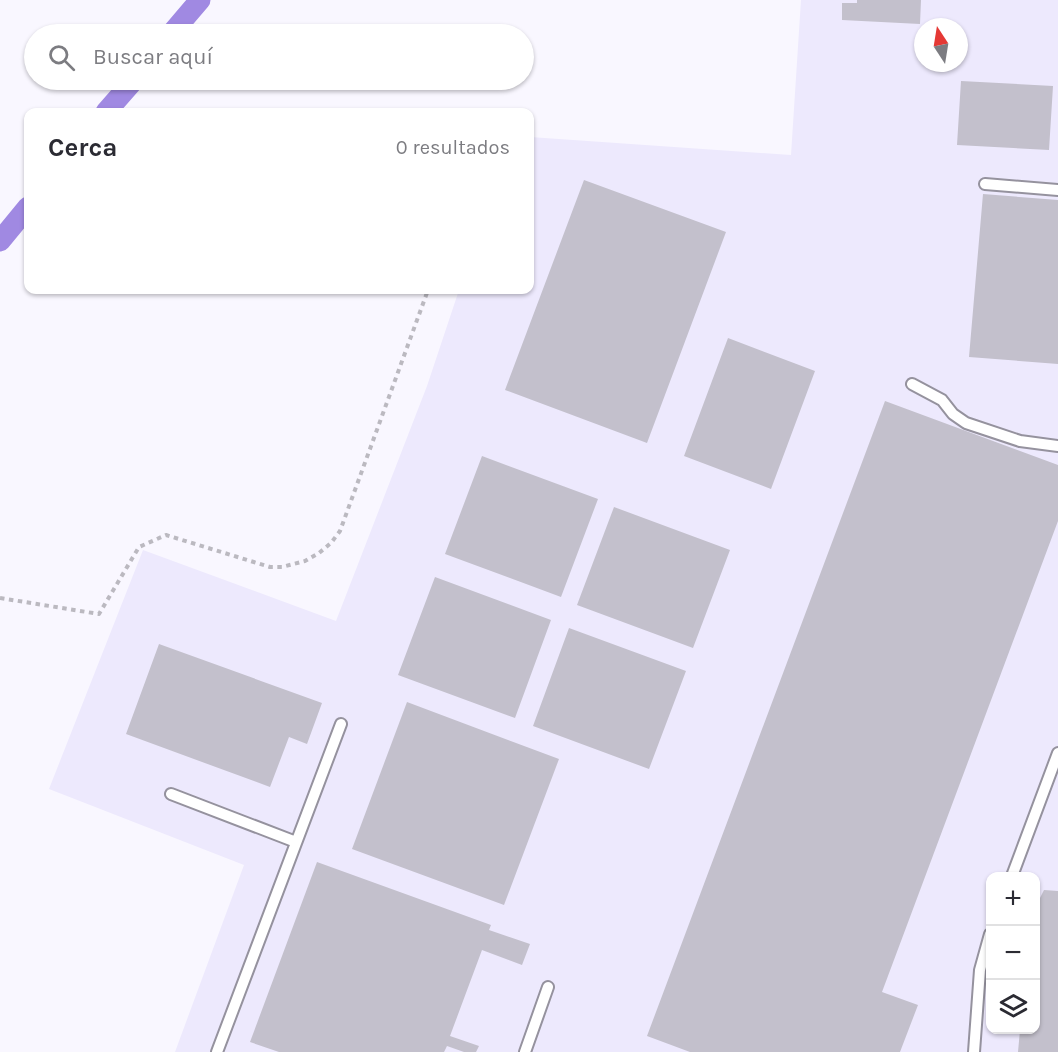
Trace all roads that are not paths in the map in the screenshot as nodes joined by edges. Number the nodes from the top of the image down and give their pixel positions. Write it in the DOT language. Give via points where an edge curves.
graph roads {
  1 [pos="985,184"];
  2 [pos="1058,190"];
  3 [pos="912,384"];
  4 [pos="1058,446"];
  5 [pos="341,724"];
  6 [pos="1058,753"];
  7 [pos="171,794"];
  8 [pos="296,842"];
  9 [pos="1013,872"];
  10 [pos="986,948"];
  11 [pos="548,987"];
  12 [pos="217,1052"];
  13 [pos="525,1052"];
  14 [pos="974,1052"];
  1 -- 2 [label="lane"];
  3 -- 4 [label="lane" via="942,399 966,423 1020,441"];
  5 -- 8 [label="lane"];
  6 -- 9 [label="lane"];
  7 -- 8 [label="lane"];
  8 -- 12 [label="lane"];
  10 -- 14 [label="lane" via="980,970"];
  11 -- 13 [label="lane"];
}
